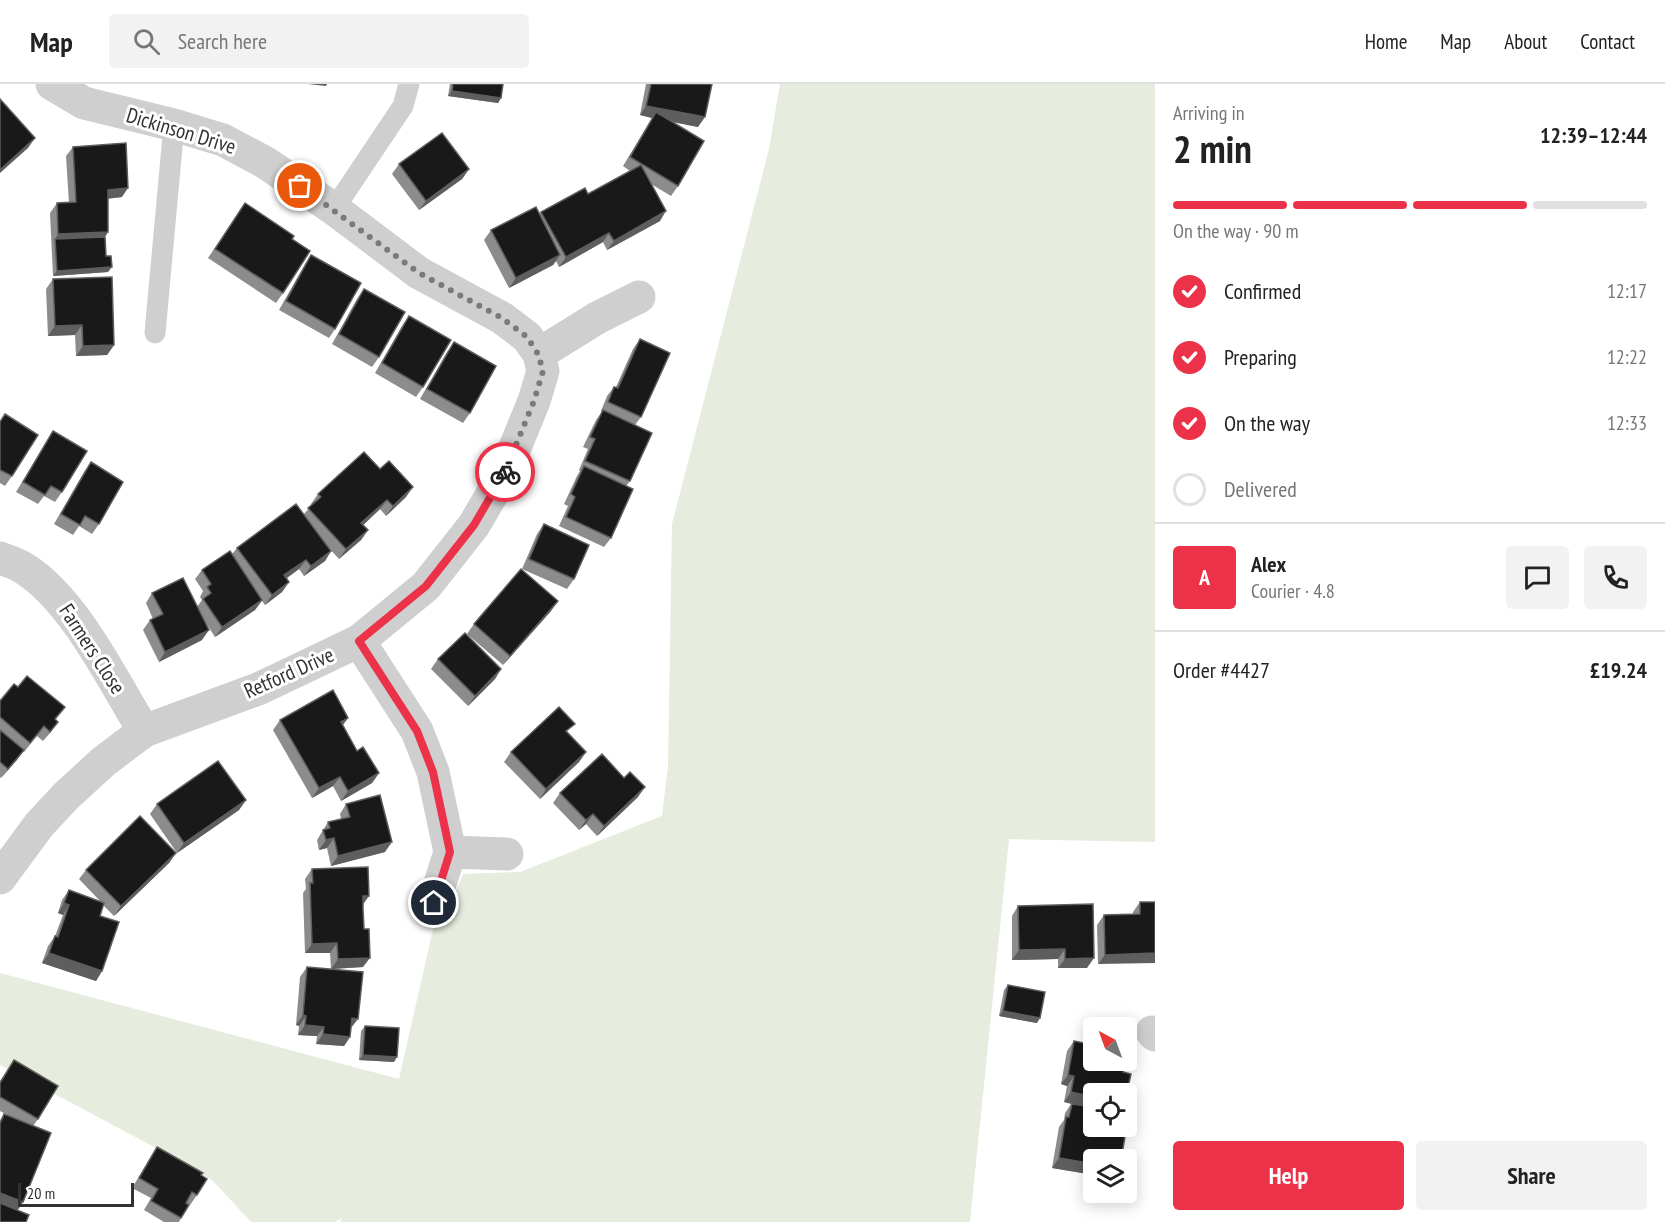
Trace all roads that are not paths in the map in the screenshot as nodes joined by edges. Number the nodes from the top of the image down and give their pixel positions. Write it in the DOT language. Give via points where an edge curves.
graph roads {
  1 [pos="52,84"];
  2 [pos="409,84"];
  3 [pos="174,125"];
  4 [pos="334,209"];
  5 [pos="639,297"];
  6 [pos="155,333"];
  7 [pos="538,354"];
  8 [pos="0,558"];
  9 [pos="359,641"];
  10 [pos="144,731"];
  11 [pos="450,852"];
  12 [pos="507,854"];
  13 [pos="0,878"];
  14 [pos="434,903"];
  1 -- 3 [label="street, Dickinson Drive" via="84,104"];
  2 -- 4 [label="lane" via="403,106"];
  3 -- 4 [label="street, Dickinson Drive" via="223,140 266,163"];
  3 -- 6 [label="lane"];
  4 -- 7 [label="street, Dickinson Drive" via="419,273 502,318 527,337"];
  5 -- 7 [label="street"];
  7 -- 9 [label="street, Retford Drive" via="543,371 534,401 505,472 474,525 426,586"];
  8 -- 10 [label="street, Farmers Close" via="25,569 59,598"];
  9 -- 10 [label="street, Retford Drive" via="258,689"];
  9 -- 11 [label="street" via="417,731 433,772"];
  10 -- 13 [label="street, Retford Drive" via="66,796"];
  11 -- 12 [label="street"];
  11 -- 14 [label="street"];
}
